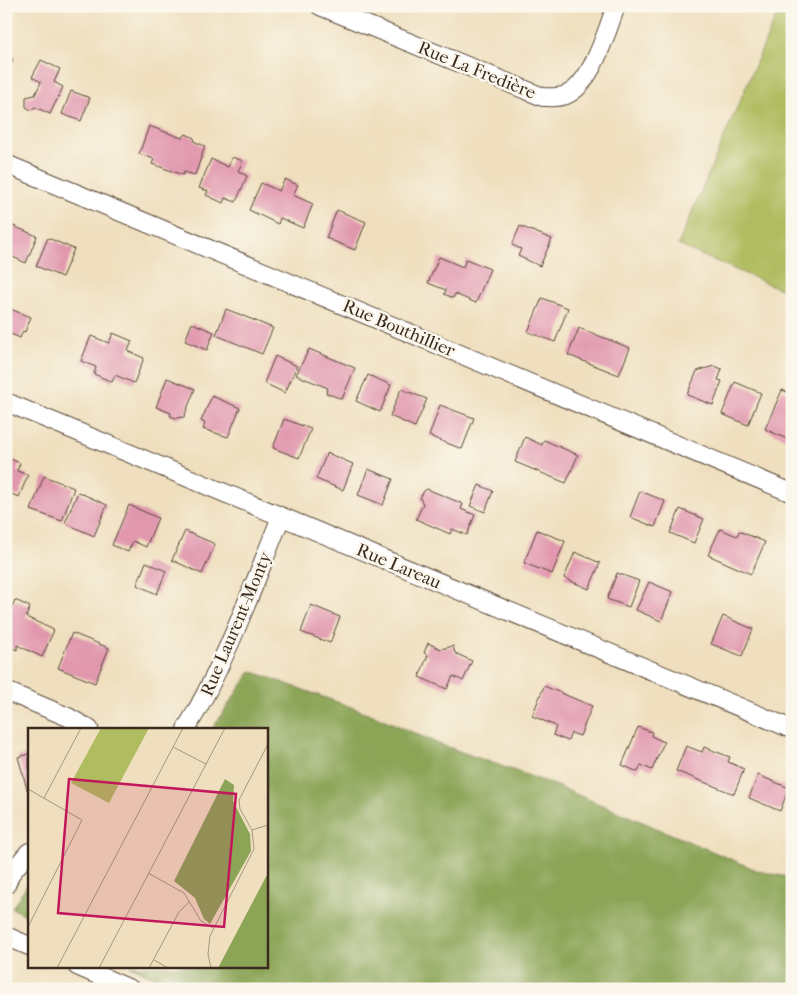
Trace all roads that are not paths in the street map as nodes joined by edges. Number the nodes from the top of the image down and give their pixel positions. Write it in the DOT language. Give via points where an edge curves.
graph roads {
  1 [pos="320,6"];
  2 [pos="616,6"];
  3 [pos="6,164"];
  4 [pos="6,402"];
  5 [pos="792,493"];
  6 [pos="281,517"];
  7 [pos="6,691"];
  8 [pos="87,728"];
  9 [pos="187,728"];
  10 [pos="792,729"];
  11 [pos="28,853"];
  12 [pos="6,885"];
  13 [pos="6,936"];
  14 [pos="28,946"];
  15 [pos="82,968"];
  16 [pos="130,989"];
  1 -- 2 [label="street, Rue La Fredière" via="543,97 564,96 582,84"];
  3 -- 5 [label="street, Rue Bouthillier"];
  4 -- 6 [label="street, Rue Lareau"];
  6 -- 9 [label="street, Rue Laurent-Monty" via="202,703"];
  6 -- 10 [label="street, Rue Lareau"];
  7 -- 8 [label="street"];
  11 -- 12 [label="street" via="11,873"];
  13 -- 14 [label="street"];
  15 -- 16 [label="street"];
}
